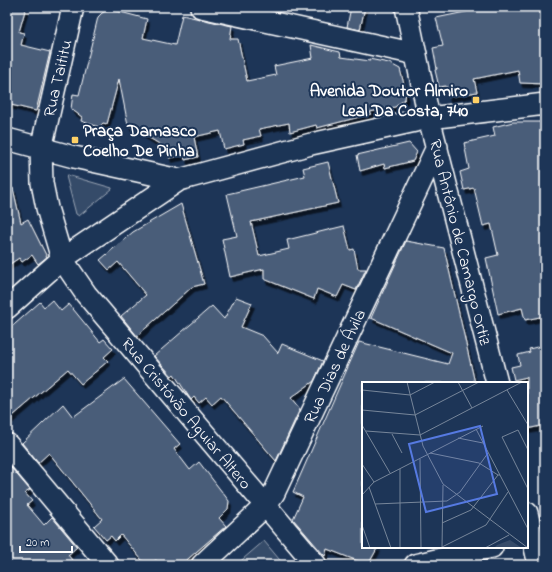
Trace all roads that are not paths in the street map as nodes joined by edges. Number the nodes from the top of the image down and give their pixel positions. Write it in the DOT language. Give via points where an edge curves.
graph roads {
  1 [pos="73,7"];
  2 [pos="201,7"];
  3 [pos="406,7"];
  4 [pos="416,54"];
  5 [pos="545,104"];
  6 [pos="429,118"];
  7 [pos="7,139"];
  8 [pos="437,147"];
  9 [pos="41,149"];
  10 [pos="180,180"];
  11 [pos="62,259"];
  12 [pos="7,308"];
  13 [pos="497,382"];
  14 [pos="7,444"];
  15 [pos="265,506"];
  16 [pos="528,521"];
  17 [pos="530,538"];
  18 [pos="424,548"];
  19 [pos="488,548"];
  20 [pos="108,565"];
  21 [pos="202,565"];
  22 [pos="316,565"];
  23 [pos="415,565"];
  24 [pos="539,565"];
  1 -- 9 [label="street, Rua Taititu"];
  2 -- 4 [label="street"];
  3 -- 4 [label="street, Rua Antônio de Camargo Ortiz"];
  4 -- 6 [label="street, Rua Antônio de Camargo Ortiz"];
  5 -- 6 [label="street"];
  6 -- 8 [label="street, Rua Antônio de Camargo Ortiz"];
  6 -- 10 [label="street" via="311,144"];
  7 -- 9 [label="street"];
  8 -- 13 [label="street, Rua Antônio de Camargo Ortiz"];
  8 -- 15 [label="street, Rua Dias de Ávila" via="281,481"];
  9 -- 10 [label="street"];
  9 -- 11 [label="street, Rua Taititu" via="42,183"];
  10 -- 11 [label="street"];
  11 -- 12 [label="street"];
  11 -- 15 [label="street, Rua Cristóvão Aguiar Altero" via="86,294"];
  14 -- 20 [label="street"];
  15 -- 21 [label="street, Rua Dias de Ávila"];
  15 -- 22 [label="street, Rua Cristóvão Aguiar Altero"];
  16 -- 17 [label="street"];
  17 -- 24 [label="street"];
  18 -- 23 [label="street"];
  19 -- 23 [label="street"];
}
